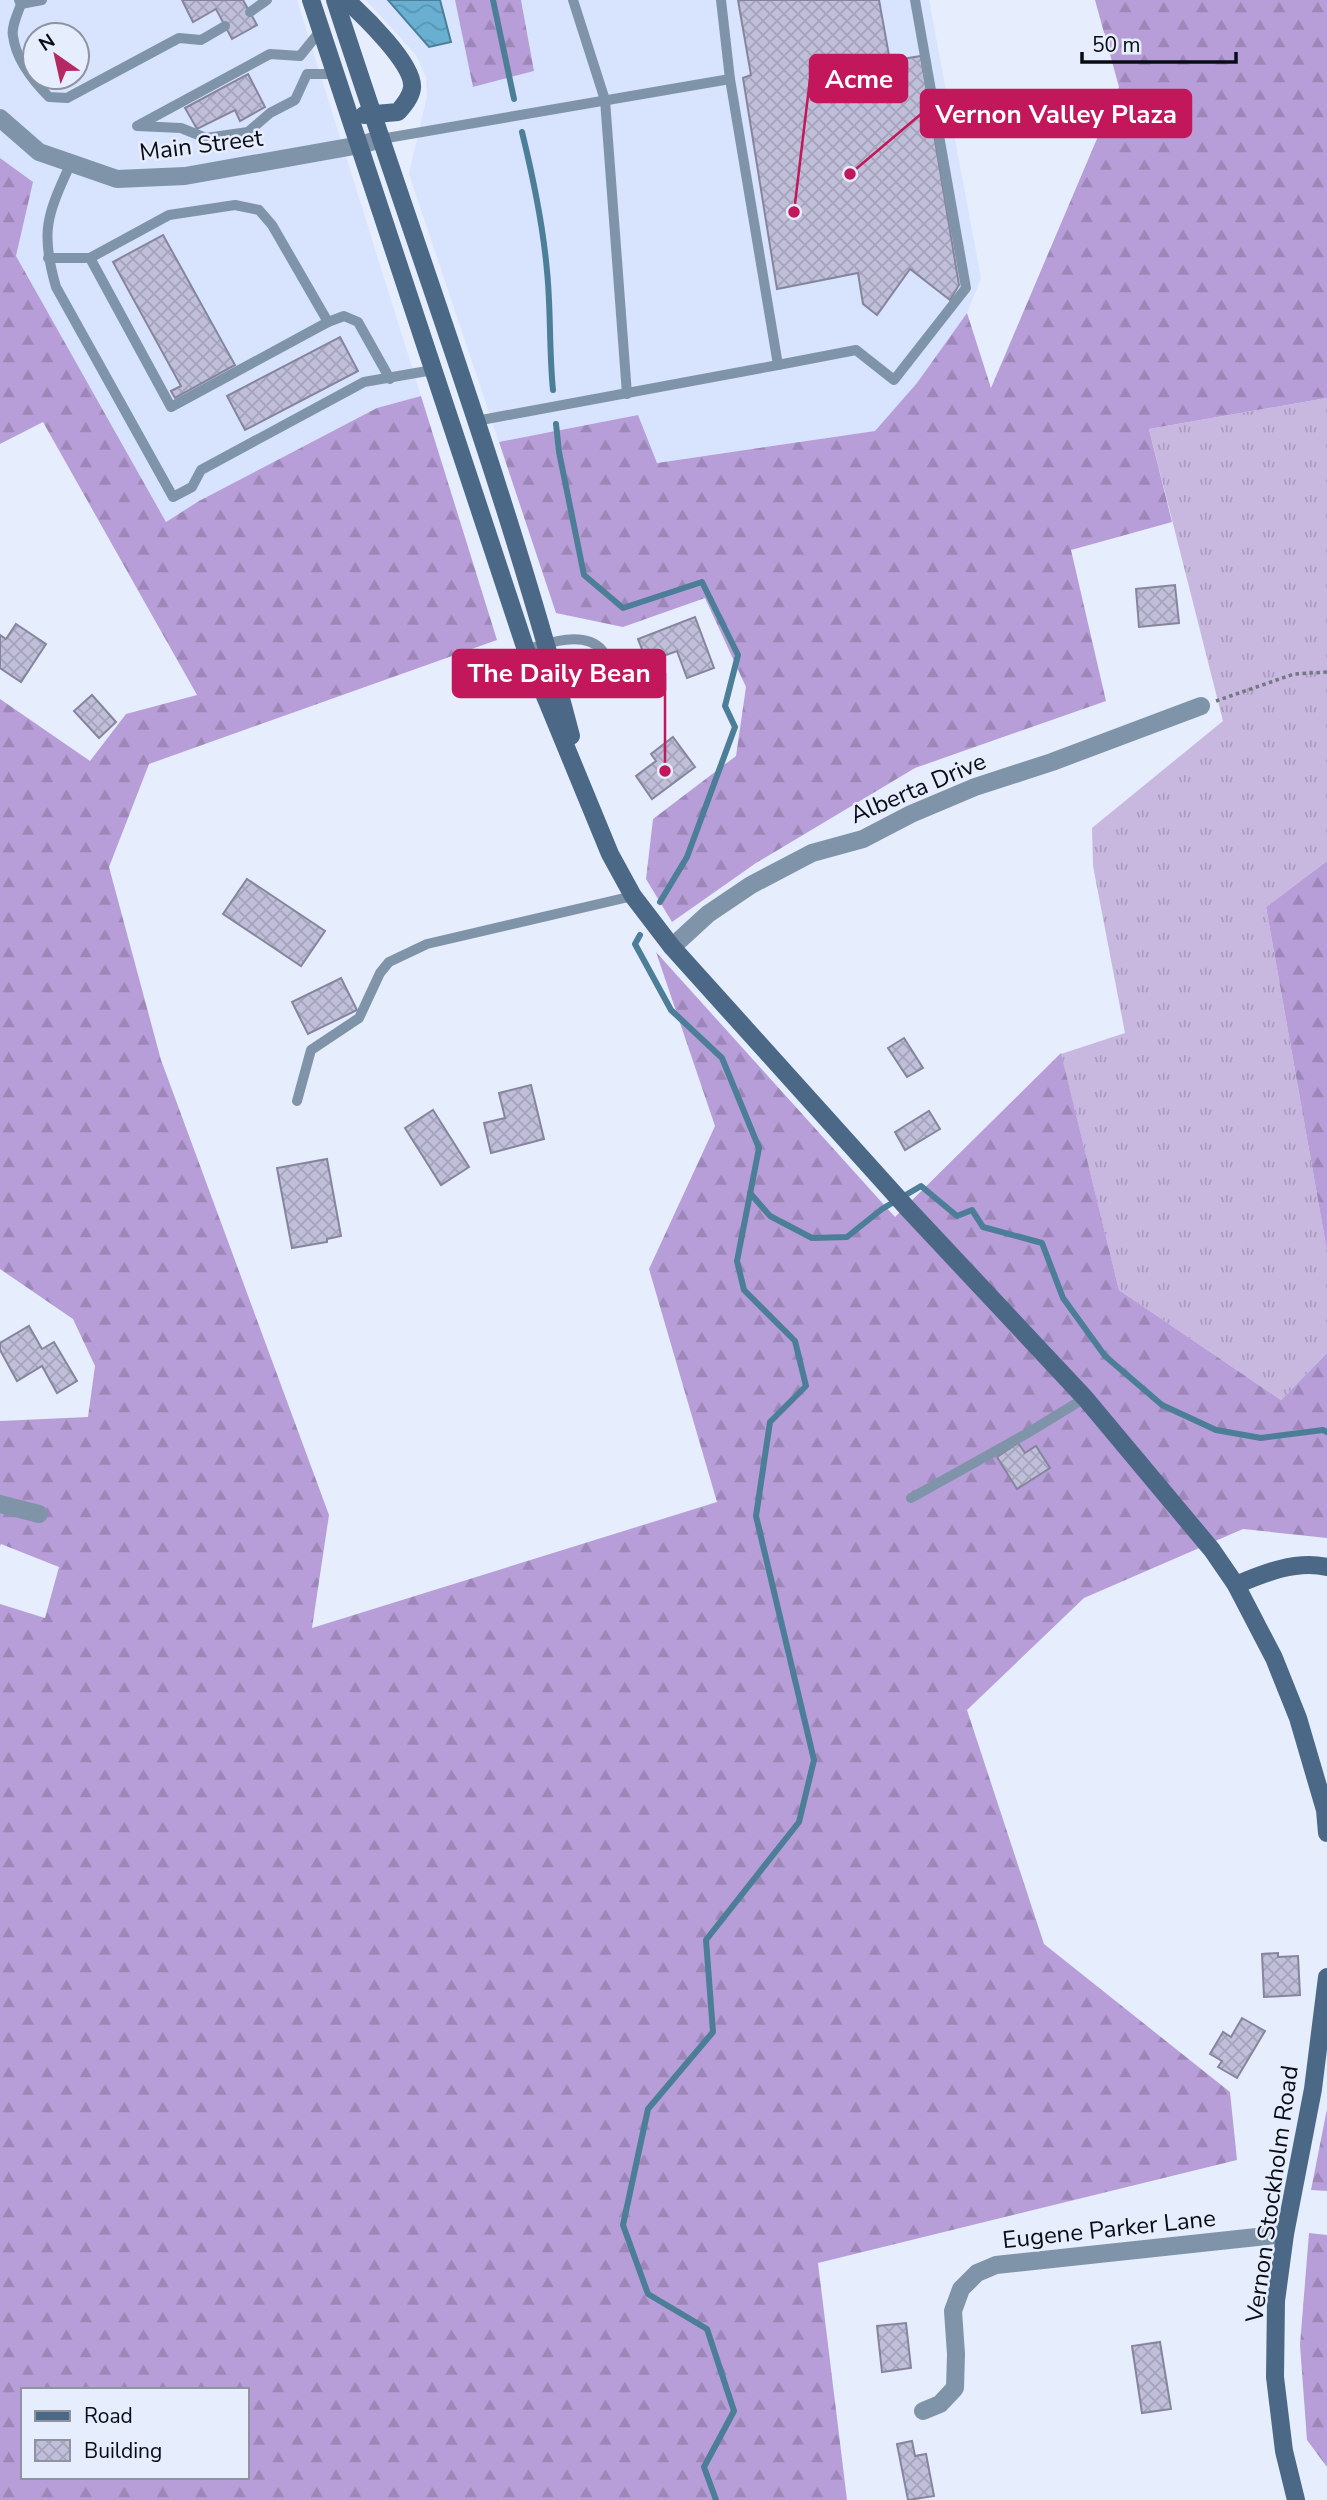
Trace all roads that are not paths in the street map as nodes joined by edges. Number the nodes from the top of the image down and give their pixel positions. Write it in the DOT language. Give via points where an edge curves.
graph roads {
  1 [pos="42,0"];
  2 [pos="267,0"];
  3 [pos="311,0"];
  4 [pos="335,0"];
  5 [pos="346,0"];
  6 [pos="573,0"];
  7 [pos="721,0"];
  8 [pos="915,0"];
  9 [pos="20,2"];
  10 [pos="250,12"];
  11 [pos="225,26"];
  12 [pos="321,30"];
  13 [pos="336,74"];
  14 [pos="730,79"];
  15 [pos="605,100"];
  16 [pos="349,114"];
  17 [pos="373,116"];
  18 [pos="0,118"];
  19 [pos="381,139"];
  20 [pos="360,145"];
  21 [pos="70,165"];
  22 [pos="48,258"];
  23 [pos="90,258"];
  24 [pos="328,322"];
  25 [pos="778,365"];
  26 [pos="433,370"];
  27 [pos="390,379"];
  28 [pos="626,394"];
  29 [pos="476,421"];
  30 [pos="547,643"];
  31 [pos="526,650"];
  32 [pos="609,667"];
  33 [pos="1201,706"];
  34 [pos="587,800"];
  35 [pos="633,896"];
  36 [pos="672,947"];
  37 [pos="297,1101"];
  38 [pos="1085,1398"];
  39 [pos="911,1497"];
  40 [pos="0,1504"];
  41 [pos="39,1514"];
  42 [pos="1327,1567"];
  43 [pos="1236,1585"];
  44 [pos="1327,1833"];
  45 [pos="1327,1977"];
  46 [pos="1285,2234"];
  47 [pos="923,2411"];
  48 [pos="1296,2500"];
  1 -- 9 [label="lane"];
  2 -- 10 [label="lane"];
  3 -- 12 [label="main road"];
  4 -- 17 [label="main road"];
  5 -- 17 [label="main road" via="392,48 413,88 398,112"];
  6 -- 15 [label="lane"];
  7 -- 14 [label="lane"];
  8 -- 25 [label="lane" via="966,288 894,380 856,350"];
  9 -- 11 [label="lane" via="12,34 35,83 49,97 67,98 179,37 201,40"];
  12 -- 13 [label="main road"];
  12 -- 13 [label="lane" via="300,56 271,54 137,126 181,128 206,138 248,132 295,100 307,74"];
  13 -- 16 [label="main road"];
  14 -- 15 [label="lane"];
  14 -- 25 [label="lane"];
  15 -- 19 [label="lane"];
  15 -- 28 [label="lane"];
  16 -- 17 [label="main road"];
  16 -- 20 [label="main road"];
  17 -- 19 [label="main road"];
  18 -- 21 [label="street, Main Street" via="38,152"];
  19 -- 20 [label="street, Main Street"];
  19 -- 29 [label="main road"];
  20 -- 21 [label="street, Main Street" via="185,176 117,179"];
  20 -- 26 [label="main road"];
  21 -- 22 [label="lane" via="52,202 46,229"];
  22 -- 23 [label="lane"];
  22 -- 27 [label="lane" via="56,287 173,497 192,486 201,470 365,383"];
  23 -- 24 [label="lane" via="169,215 235,205 259,211 272,225"];
  23 -- 24 [label="lane" via="171,407"];
  24 -- 27 [label="lane" via="344,316 358,322"];
  25 -- 28 [label="lane"];
  26 -- 27 [label="lane"];
  26 -- 31 [label="main road"];
  28 -- 29 [label="lane"];
  29 -- 30 [label="main road"];
  30 -- 31 [label="lane"];
  30 -- 32 [label="lane" via="580,638 602,650"];
  30 -- 34 [label="main road"];
  31 -- 34 [label="main road"];
  33 -- 36 [label="street, Alberta Drive" via="975,788 863,839 812,853 751,885"];
  34 -- 35 [label="main road"];
  35 -- 36 [label="main road"];
  35 -- 37 [label="lane" via="427,944 389,962 359,1018 310,1050"];
  36 -- 38 [label="main road"];
  38 -- 39 [label="lane"];
  38 -- 43 [label="main road"];
  40 -- 41 [label="street"];
  42 -- 43 [label="main road" via="1314,1564 1273,1570"];
  43 -- 44 [label="main road" via="1274,1658 1298,1718 1325,1810"];
  45 -- 46 [label="main road, Vernon Stockholm Road" via="1313,2089"];
  46 -- 47 [label="street, Eugene Parker Lane" via="996,2265 977,2273 961,2289 953,2311 956,2388 940,2404"];
  46 -- 48 [label="main road, Vernon Stockholm Road" via="1276,2301 1275,2377 1284,2451"];
}
